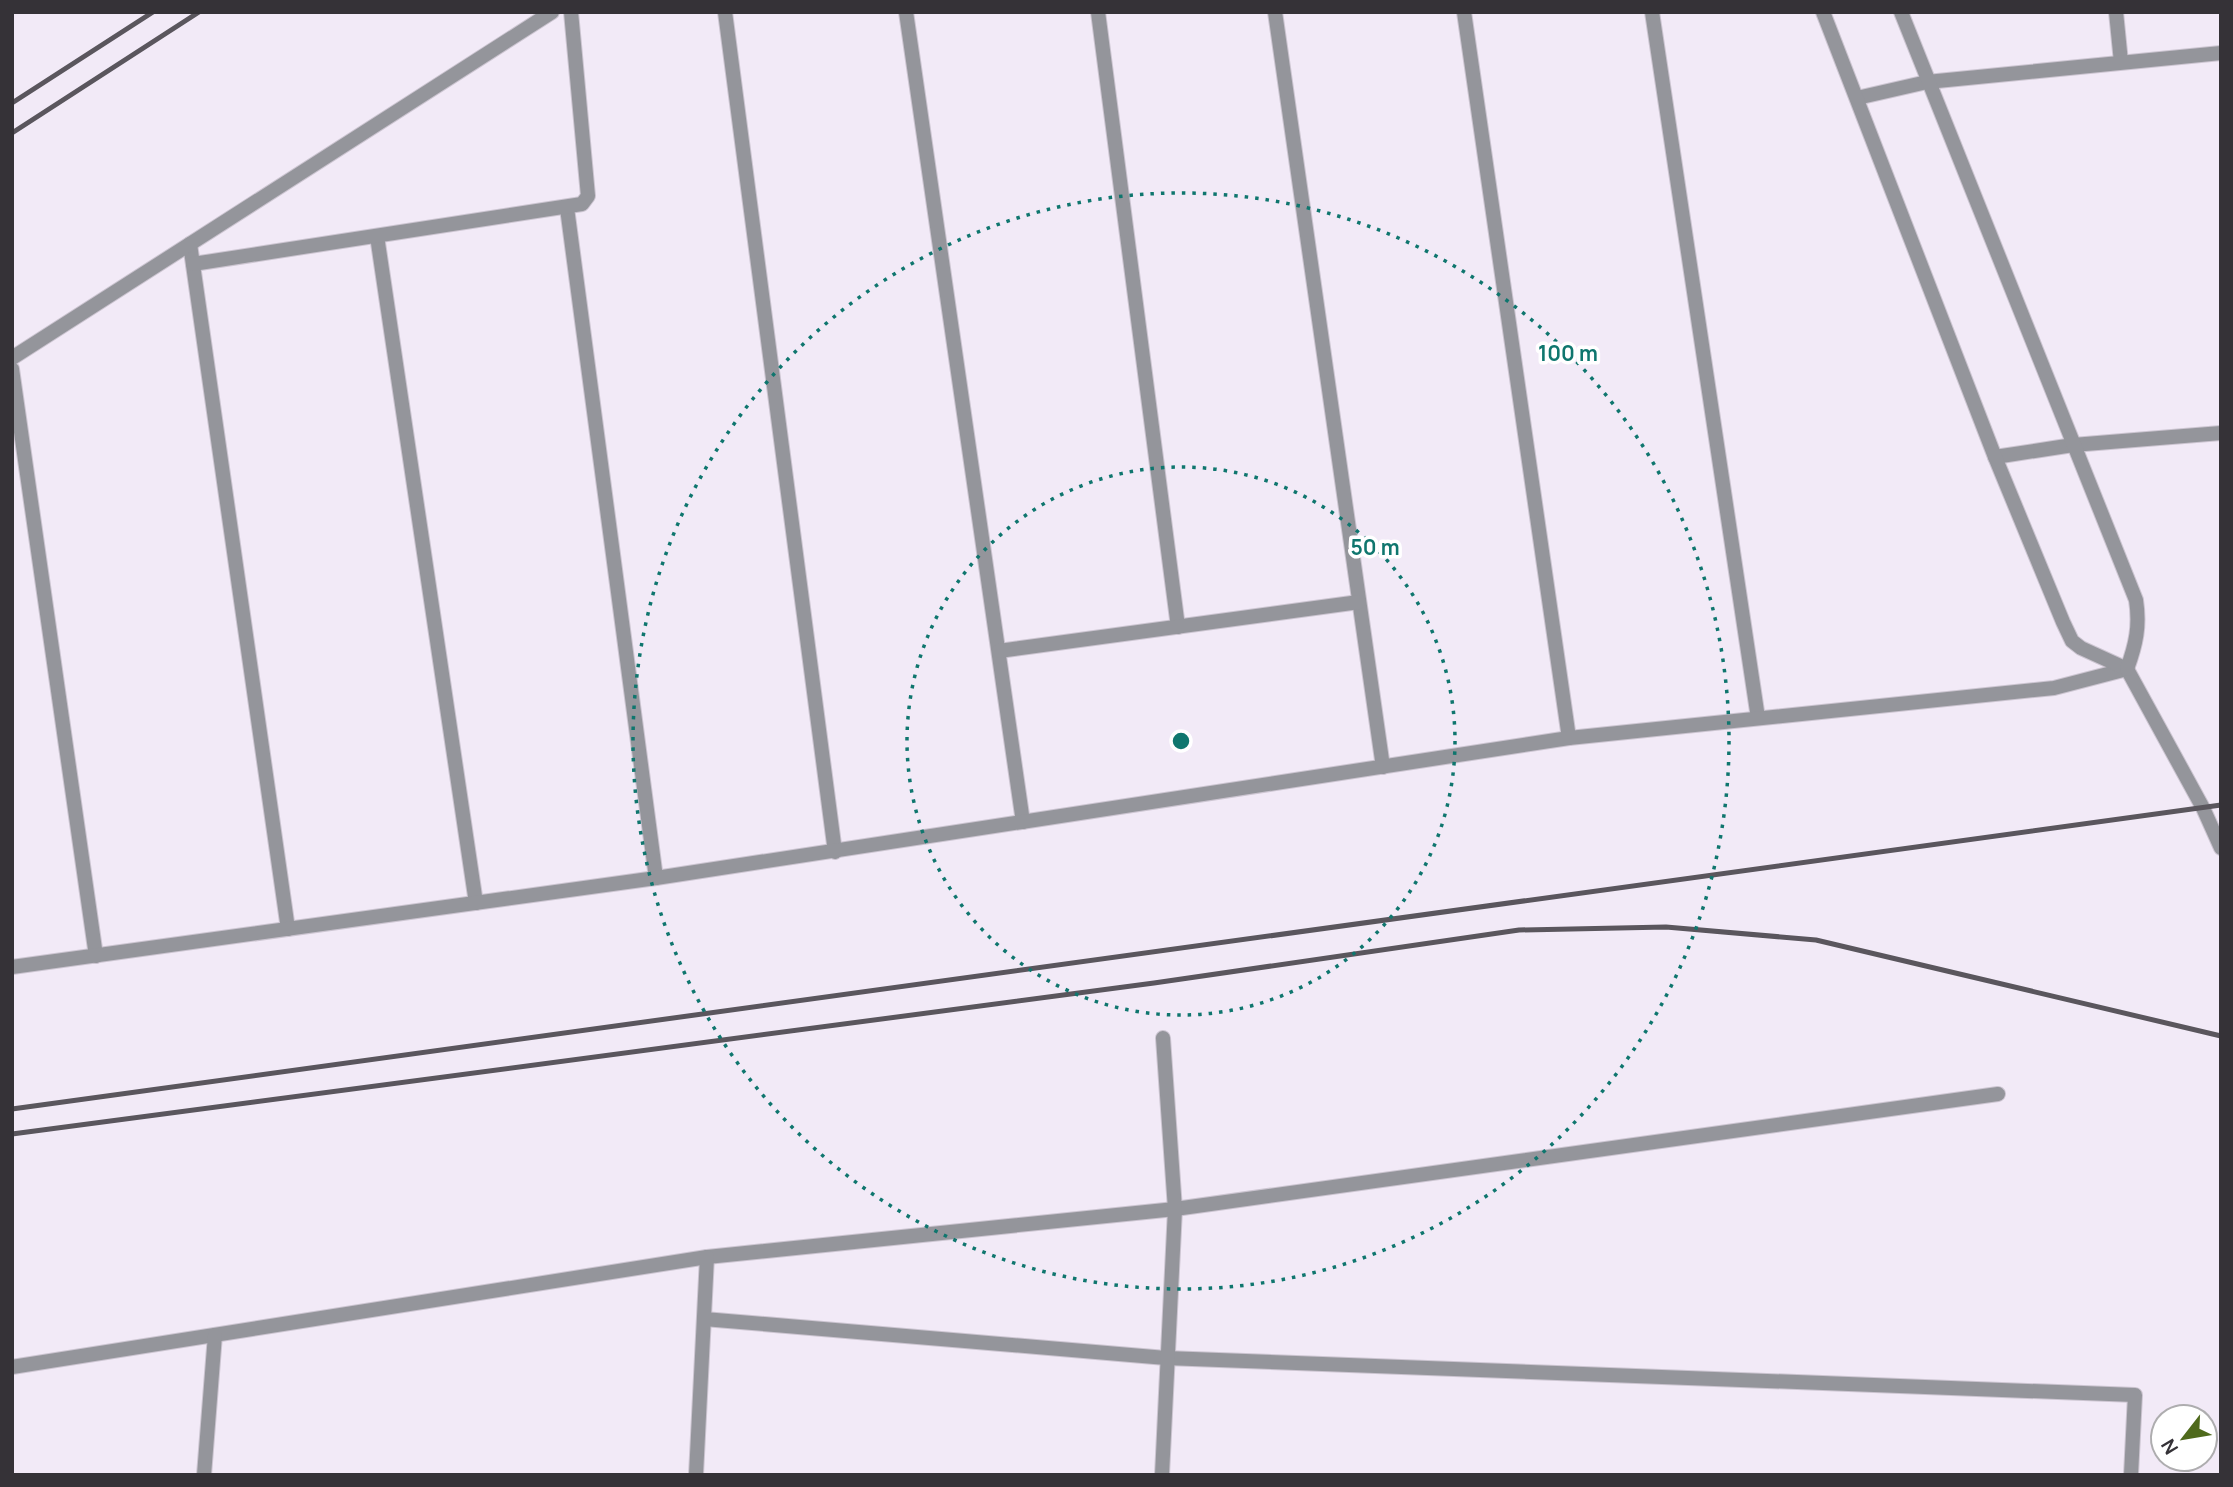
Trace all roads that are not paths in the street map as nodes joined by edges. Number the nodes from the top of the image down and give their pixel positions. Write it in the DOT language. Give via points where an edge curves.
graph roads {
  1 [pos="552,12"];
  2 [pos="570,12"];
  3 [pos="725,12"];
  4 [pos="906,12"];
  5 [pos="1098,12"];
  6 [pos="1275,12"];
  7 [pos="1464,12"];
  8 [pos="1652,12"];
  9 [pos="1823,12"];
  10 [pos="1901,12"];
  11 [pos="2116,12"];
  12 [pos="2221,53"];
  13 [pos="2121,62"];
  14 [pos="1927,82"];
  15 [pos="1857,98"];
  16 [pos="567,208"];
  17 [pos="377,236"];
  18 [pos="190,244"];
  19 [pos="193,264"];
  20 [pos="12,358"];
  21 [pos="12,369"];
  22 [pos="2221,433"];
  23 [pos="2073,445"];
  24 [pos="1995,457"];
  25 [pos="1359,602"];
  26 [pos="1178,626"];
  27 [pos="999,652"];
  28 [pos="2127,669"];
  29 [pos="1758,719"];
  30 [pos="1569,738"];
  31 [pos="1383,767"];
  32 [pos="1023,822"];
  33 [pos="2221,848"];
  34 [pos="835,852"];
  35 [pos="656,878"];
  36 [pos="476,903"];
  37 [pos="288,929"];
  38 [pos="96,956"];
  39 [pos="12,967"];
  40 [pos="1163,1038"];
  41 [pos="1998,1094"];
  42 [pos="1175,1209"];
  43 [pos="707,1257"];
  44 [pos="704,1319"];
  45 [pos="215,1335"];
  46 [pos="1166,1359"];
  47 [pos="12,1367"];
  48 [pos="204,1475"];
  49 [pos="696,1475"];
  50 [pos="1163,1475"];
  51 [pos="2131,1475"];
  1 -- 18 [label="street"];
  2 -- 16 [label="street" via="588,196 582,204"];
  3 -- 34 [label="street"];
  4 -- 27 [label="street"];
  5 -- 26 [label="street"];
  6 -- 25 [label="street"];
  7 -- 30 [label="street"];
  8 -- 29 [label="street"];
  9 -- 15 [label="street"];
  10 -- 14 [label="street"];
  11 -- 13 [label="street"];
  12 -- 13 [label="street"];
  13 -- 14 [label="street"];
  14 -- 15 [label="street"];
  14 -- 23 [label="street"];
  15 -- 24 [label="street"];
  16 -- 17 [label="street"];
  16 -- 35 [label="street"];
  17 -- 19 [label="street"];
  17 -- 36 [label="street"];
  18 -- 19 [label="street"];
  18 -- 20 [label="street"];
  19 -- 37 [label="street"];
  21 -- 38 [label="street"];
  22 -- 23 [label="street"];
  23 -- 24 [label="street"];
  23 -- 28 [label="street" via="2136,600 2139,622"];
  24 -- 28 [label="street" via="2072,641"];
  25 -- 26 [label="street"];
  25 -- 31 [label="street"];
  26 -- 27 [label="street"];
  27 -- 32 [label="street"];
  28 -- 29 [label="street" via="2054,688"];
  28 -- 33 [label="street"];
  29 -- 30 [label="street"];
  30 -- 31 [label="street"];
  31 -- 32 [label="street"];
  32 -- 34 [label="street"];
  34 -- 35 [label="street"];
  35 -- 36 [label="street"];
  36 -- 37 [label="street"];
  37 -- 38 [label="street"];
  38 -- 39 [label="street"];
  40 -- 42 [label="street"];
  41 -- 42 [label="street"];
  42 -- 43 [label="street"];
  42 -- 46 [label="street"];
  43 -- 44 [label="street"];
  43 -- 45 [label="street"];
  44 -- 46 [label="street"];
  44 -- 49 [label="street"];
  45 -- 47 [label="street"];
  45 -- 48 [label="street"];
  46 -- 50 [label="street"];
  46 -- 51 [label="street" via="2135,1395"];
}
